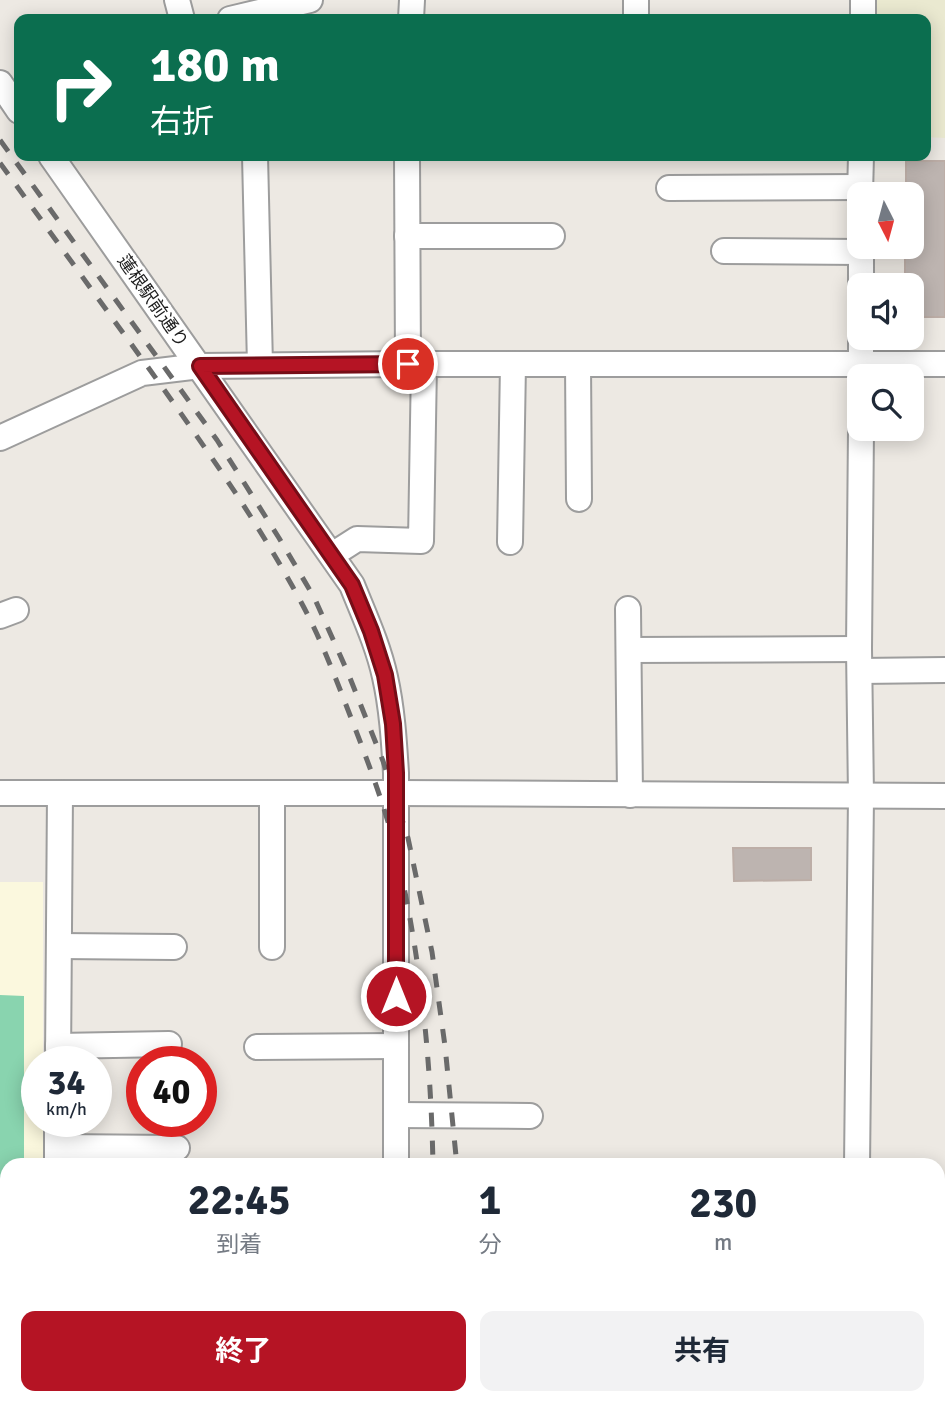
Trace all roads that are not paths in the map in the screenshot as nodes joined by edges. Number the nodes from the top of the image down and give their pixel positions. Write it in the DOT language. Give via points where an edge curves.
graph roads {
  1 [pos="310,0"];
  2 [pos="251,14"];
  3 [pos="0,83"];
  4 [pos="14,104"];
  5 [pos="55,161"];
  6 [pos="255,161"];
  7 [pos="408,161"];
  8 [pos="861,161"];
  9 [pos="860,182"];
  10 [pos="669,188"];
  11 [pos="847,191"];
  12 [pos="407,236"];
  13 [pos="552,236"];
  14 [pos="847,249"];
  15 [pos="724,251"];
  16 [pos="416,364"];
  17 [pos="513,364"];
  18 [pos="578,364"];
  19 [pos="945,364"];
  20 [pos="260,365"];
  21 [pos="200,366"];
  22 [pos="924,366"];
  23 [pos="847,370"];
  24 [pos="0,438"];
  25 [pos="861,441"];
  26 [pos="579,499"];
  27 [pos="510,542"];
  28 [pos="332,555"];
  29 [pos="628,609"];
  30 [pos="629,650"];
  31 [pos="860,660"];
  32 [pos="945,670"];
  33 [pos="0,793"];
  34 [pos="60,793"];
  35 [pos="272,793"];
  36 [pos="396,793"];
  37 [pos="630,795"];
  38 [pos="861,796"];
  39 [pos="945,796"];
  40 [pos="59,946"];
  41 [pos="174,947"];
  42 [pos="272,947"];
  43 [pos="169,1044"];
  44 [pos="58,1046"];
  45 [pos="396,1046"];
  46 [pos="257,1047"];
  47 [pos="112,1049"];
  48 [pos="396,1115"];
  49 [pos="530,1116"];
  50 [pos="57,1137"];
  51 [pos="177,1148"];
  52 [pos="57,1156"];
  53 [pos="397,1158"];
  54 [pos="857,1158"];
  1 -- 2 [label="street"];
  3 -- 4 [label="street"];
  5 -- 21 [label="street, 蓮根駅前通り"];
  6 -- 20 [label="street"];
  7 -- 12 [label="street"];
  8 -- 9 [label="street"];
  10 -- 11 [label="street"];
  12 -- 13 [label="street"];
  12 -- 16 [label="street"];
  14 -- 15 [label="street"];
  16 -- 17 [label="street"];
  16 -- 20 [label="street"];
  16 -- 28 [label="street" via="421,541 357,539"];
  17 -- 18 [label="street"];
  17 -- 27 [label="street"];
  18 -- 23 [label="street"];
  18 -- 26 [label="street"];
  19 -- 22 [label="street"];
  20 -- 21 [label="street"];
  21 -- 24 [label="street" via="142,373"];
  21 -- 28 [label="street, 蓮根駅前通り"];
  25 -- 31 [label="street"];
  28 -- 36 [label="street, 蓮根駅前通り" via="352,585 385,675"];
  29 -- 30 [label="street"];
  30 -- 31 [label="street"];
  30 -- 37 [label="street"];
  31 -- 32 [label="street"];
  31 -- 38 [label="street"];
  33 -- 34 [label="street"];
  34 -- 35 [label="street"];
  34 -- 40 [label="street"];
  35 -- 36 [label="street"];
  35 -- 42 [label="street"];
  36 -- 37 [label="street"];
  36 -- 45 [label="street, 蓮根駅前通り"];
  37 -- 38 [label="street"];
  38 -- 39 [label="street"];
  38 -- 54 [label="street"];
  40 -- 41 [label="street"];
  40 -- 44 [label="street"];
  43 -- 47 [label="street"];
  45 -- 46 [label="street"];
  45 -- 48 [label="street, 蓮根駅前通り"];
  48 -- 49 [label="street"];
  48 -- 53 [label="street, 蓮根駅前通り"];
  50 -- 52 [label="street"];
  51 -- 52 [label="street"];
}
